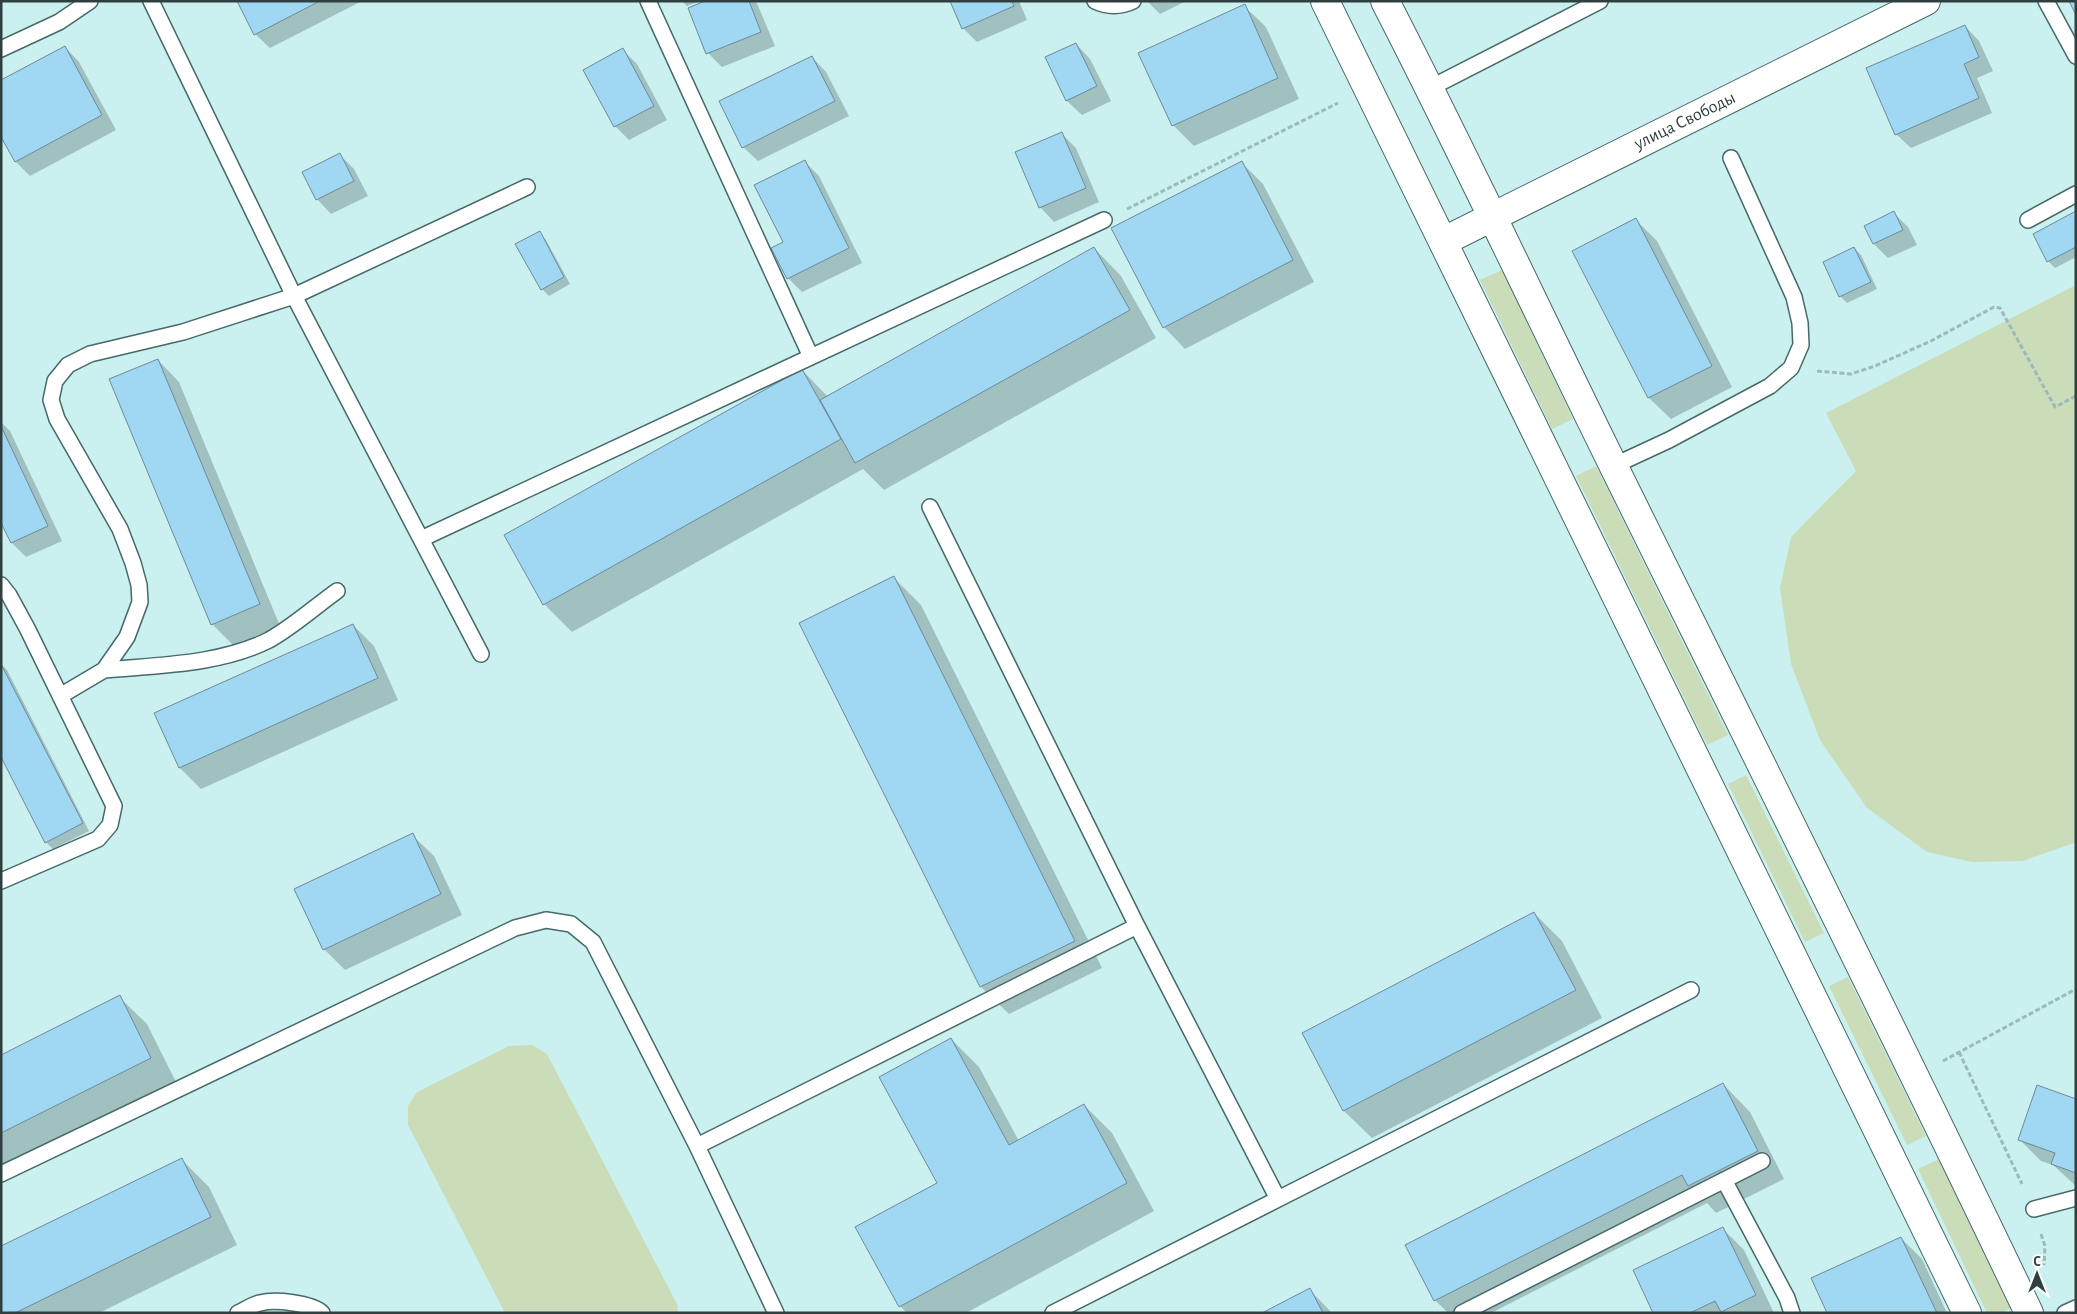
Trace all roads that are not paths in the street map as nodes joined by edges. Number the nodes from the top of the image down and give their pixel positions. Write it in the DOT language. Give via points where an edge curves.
graph roads {
  1 [pos="90,1"];
  2 [pos="151,1"];
  3 [pos="648,1"];
  4 [pos="1094,1"];
  5 [pos="1134,1"];
  6 [pos="1325,1"];
  7 [pos="1385,1"];
  8 [pos="1600,1"];
  9 [pos="1926,1"];
  10 [pos="2046,1"];
  11 [pos="1,50"];
  12 [pos="2076,56"];
  13 [pos="1430,88"];
  14 [pos="1730,158"];
  15 [pos="527,187"];
  16 [pos="2076,194"];
  17 [pos="1492,217"];
  18 [pos="1104,220"];
  19 [pos="2028,220"];
  20 [pos="1444,241"];
  21 [pos="294,296"];
  22 [pos="811,357"];
  23 [pos="1613,466"];
  24 [pos="930,507"];
  25 [pos="421,539"];
  26 [pos="1,585"];
  27 [pos="337,591"];
  28 [pos="481,654"];
  29 [pos="104,670"];
  30 [pos="60,696"];
  31 [pos="1,881"];
  32 [pos="1137,926"];
  33 [pos="1690,990"];
  34 [pos="697,1146"];
  35 [pos="1762,1161"];
  36 [pos="1,1174"];
  37 [pos="1724,1180"];
  38 [pos="2076,1198"];
  39 [pos="1278,1199"];
  40 [pos="2034,1209"];
  41 [pos="2076,1308"];
  42 [pos="238,1313"];
  43 [pos="322,1313"];
  44 [pos="776,1313"];
  45 [pos="1053,1313"];
  46 [pos="1462,1313"];
  47 [pos="1792,1313"];
  48 [pos="1967,1313"];
  49 [pos="2029,1313"];
  50 [pos="2065,1313"];
  1 -- 11 [label="lane" via="59,22"];
  2 -- 21 [label="lane"];
  3 -- 22 [label="lane"];
  4 -- 5 [label="lane" via="1109,6"];
  6 -- 20 [label="street"];
  7 -- 13 [label="street"];
  8 -- 13 [label="lane"];
  9 -- 17 [label="street, улица Свободы"];
  10 -- 12 [label="lane"];
  13 -- 17 [label="street"];
  14 -- 23 [label="lane" via="1794,297 1801,345 1791,368 1762,390"];
  15 -- 21 [label="lane"];
  16 -- 19 [label="lane"];
  17 -- 20 [label="street, улица Свободы"];
  17 -- 23 [label="street"];
  18 -- 22 [label="lane"];
  20 -- 48 [label="street"];
  21 -- 25 [label="lane"];
  21 -- 29 [label="lane" via="183,332 90,354 68,365 55,381 51,400 57,420 120,529 139,585 140,602 127,636"];
  22 -- 25 [label="lane"];
  23 -- 49 [label="street" via="1916,1076"];
  24 -- 32 [label="lane"];
  25 -- 28 [label="lane"];
  26 -- 30 [label="lane" via="10,595"];
  27 -- 29 [label="lane" via="270,639 248,649 220,657"];
  29 -- 30 [label="lane"];
  30 -- 31 [label="lane" via="114,806 110,825 98,839"];
  32 -- 34 [label="lane"];
  32 -- 39 [label="lane"];
  33 -- 39 [label="lane"];
  34 -- 36 [label="lane" via="593,942 571,924 546,920 515,928"];
  34 -- 44 [label="lane"];
  35 -- 37 [label="lane"];
  37 -- 46 [label="lane"];
  37 -- 47 [label="lane"];
  38 -- 40 [label="lane"];
  39 -- 45 [label="lane"];
  41 -- 50 [label="lane"];
  42 -- 43 [label="lane" via="260,1302 283,1301"];
}
